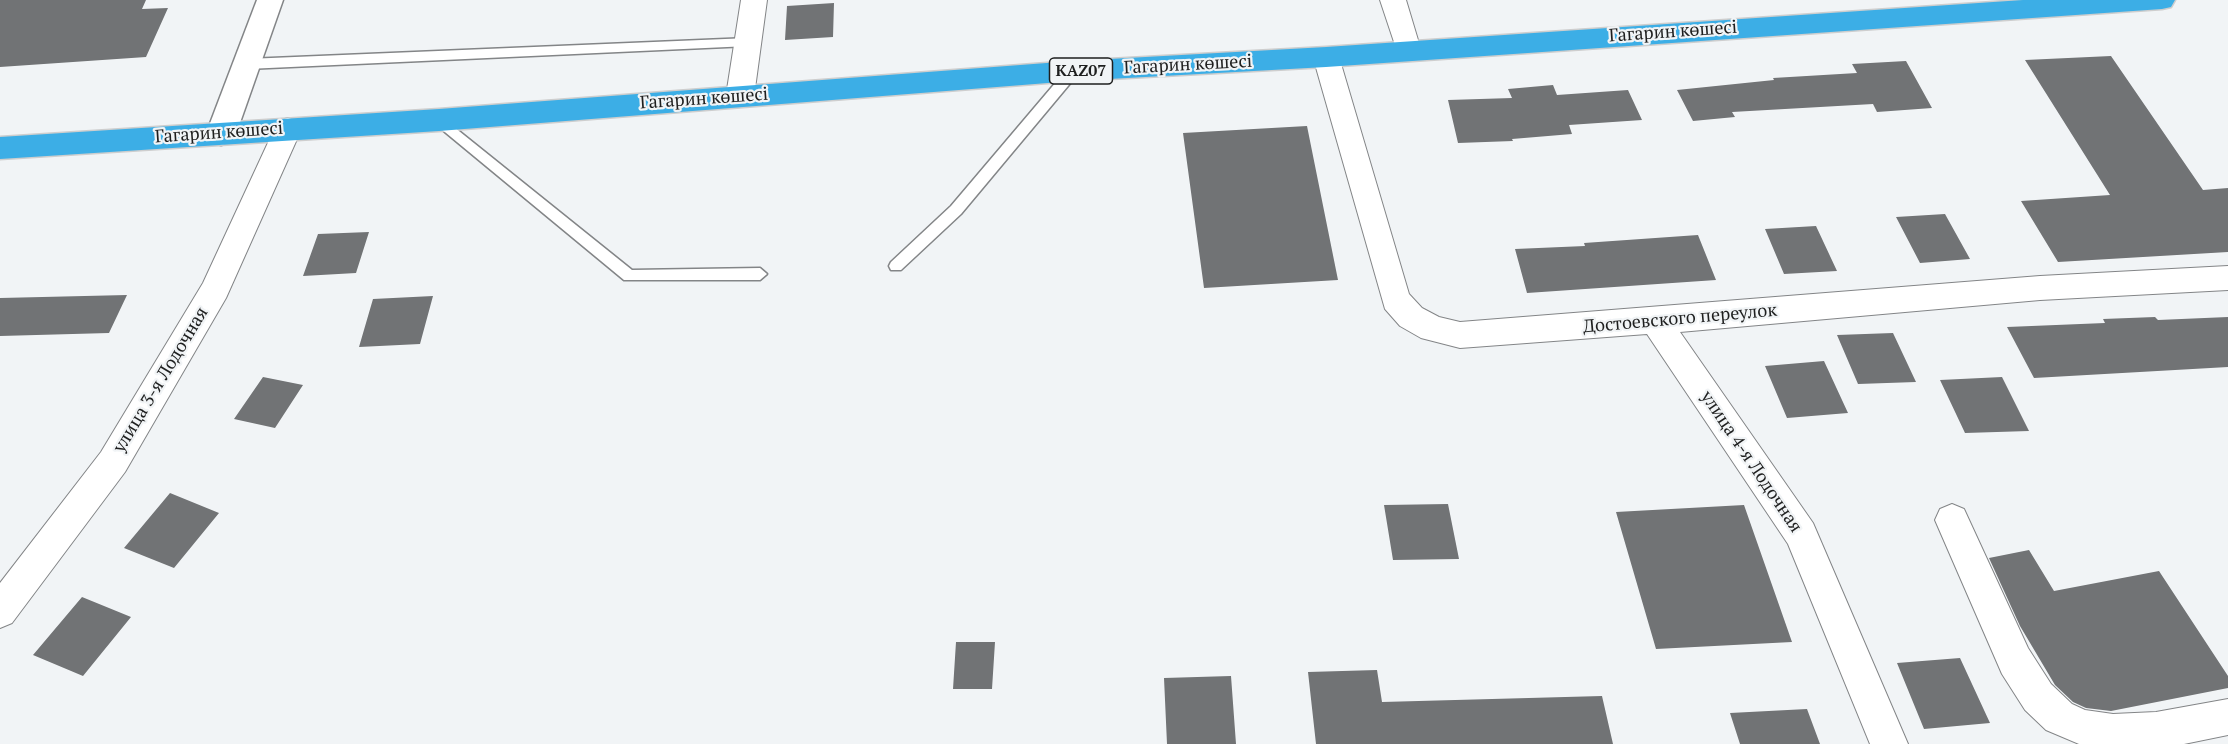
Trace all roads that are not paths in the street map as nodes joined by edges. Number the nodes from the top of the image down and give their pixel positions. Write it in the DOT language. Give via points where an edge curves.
graph roads {
  1 [pos="270,0"];
  2 [pos="754,0"];
  3 [pos="1393,0"];
  4 [pos="2162,0"];
  5 [pos="749,42"];
  6 [pos="1408,50"];
  7 [pos="1326,57"];
  8 [pos="247,64"];
  9 [pos="1073,71"];
  10 [pos="740,96"];
  11 [pos="440,120"];
  12 [pos="288,128"];
  13 [pos="221,134"];
  14 [pos="0,148"];
  15 [pos="896,267"];
  16 [pos="760,274"];
  17 [pos="2228,278"];
  18 [pos="1655,321"];
  19 [pos="1952,520"];
  20 [pos="0,611"];
  21 [pos="2228,717"];
  22 [pos="1889,744"];
  1 -- 8 [label="street"];
  2 -- 5 [label="street"];
  3 -- 6 [label="street"];
  4 -- 6 [label="highway, Гагарин көшесі / KAZ07"];
  5 -- 8 [label="lane"];
  5 -- 10 [label="street"];
  6 -- 7 [label="highway, Гагарин көшесі / KAZ07"];
  7 -- 9 [label="highway, Гагарин көшесі / KAZ07"];
  7 -- 18 [label="street, Достоевского переулок" via="1396,300 1412,317 1432,328 1460,335"];
  8 -- 13 [label="street"];
  9 -- 10 [label="highway, Гагарин көшесі / KAZ07"];
  9 -- 15 [label="lane" via="956,210"];
  10 -- 11 [label="highway, Гагарин көшесі / KAZ07"];
  11 -- 12 [label="highway, Гагарин көшесі / KAZ07"];
  11 -- 16 [label="lane" via="629,276"];
  12 -- 13 [label="highway, Гагарин көшесі / KAZ07"];
  12 -- 20 [label="street, улица 3-я Лодочная" via="215,289 113,462"];
  13 -- 14 [label="highway, Гагарин көшесі / KAZ07"];
  17 -- 18 [label="street, Достоевского переулок" via="2040,288"];
  18 -- 22 [label="street, улица 4-я Лодочная" via="1801,534"];
  19 -- 21 [label="street" via="2015,661 2038,697 2059,717 2085,728 2112,733 2156,730"];
}
